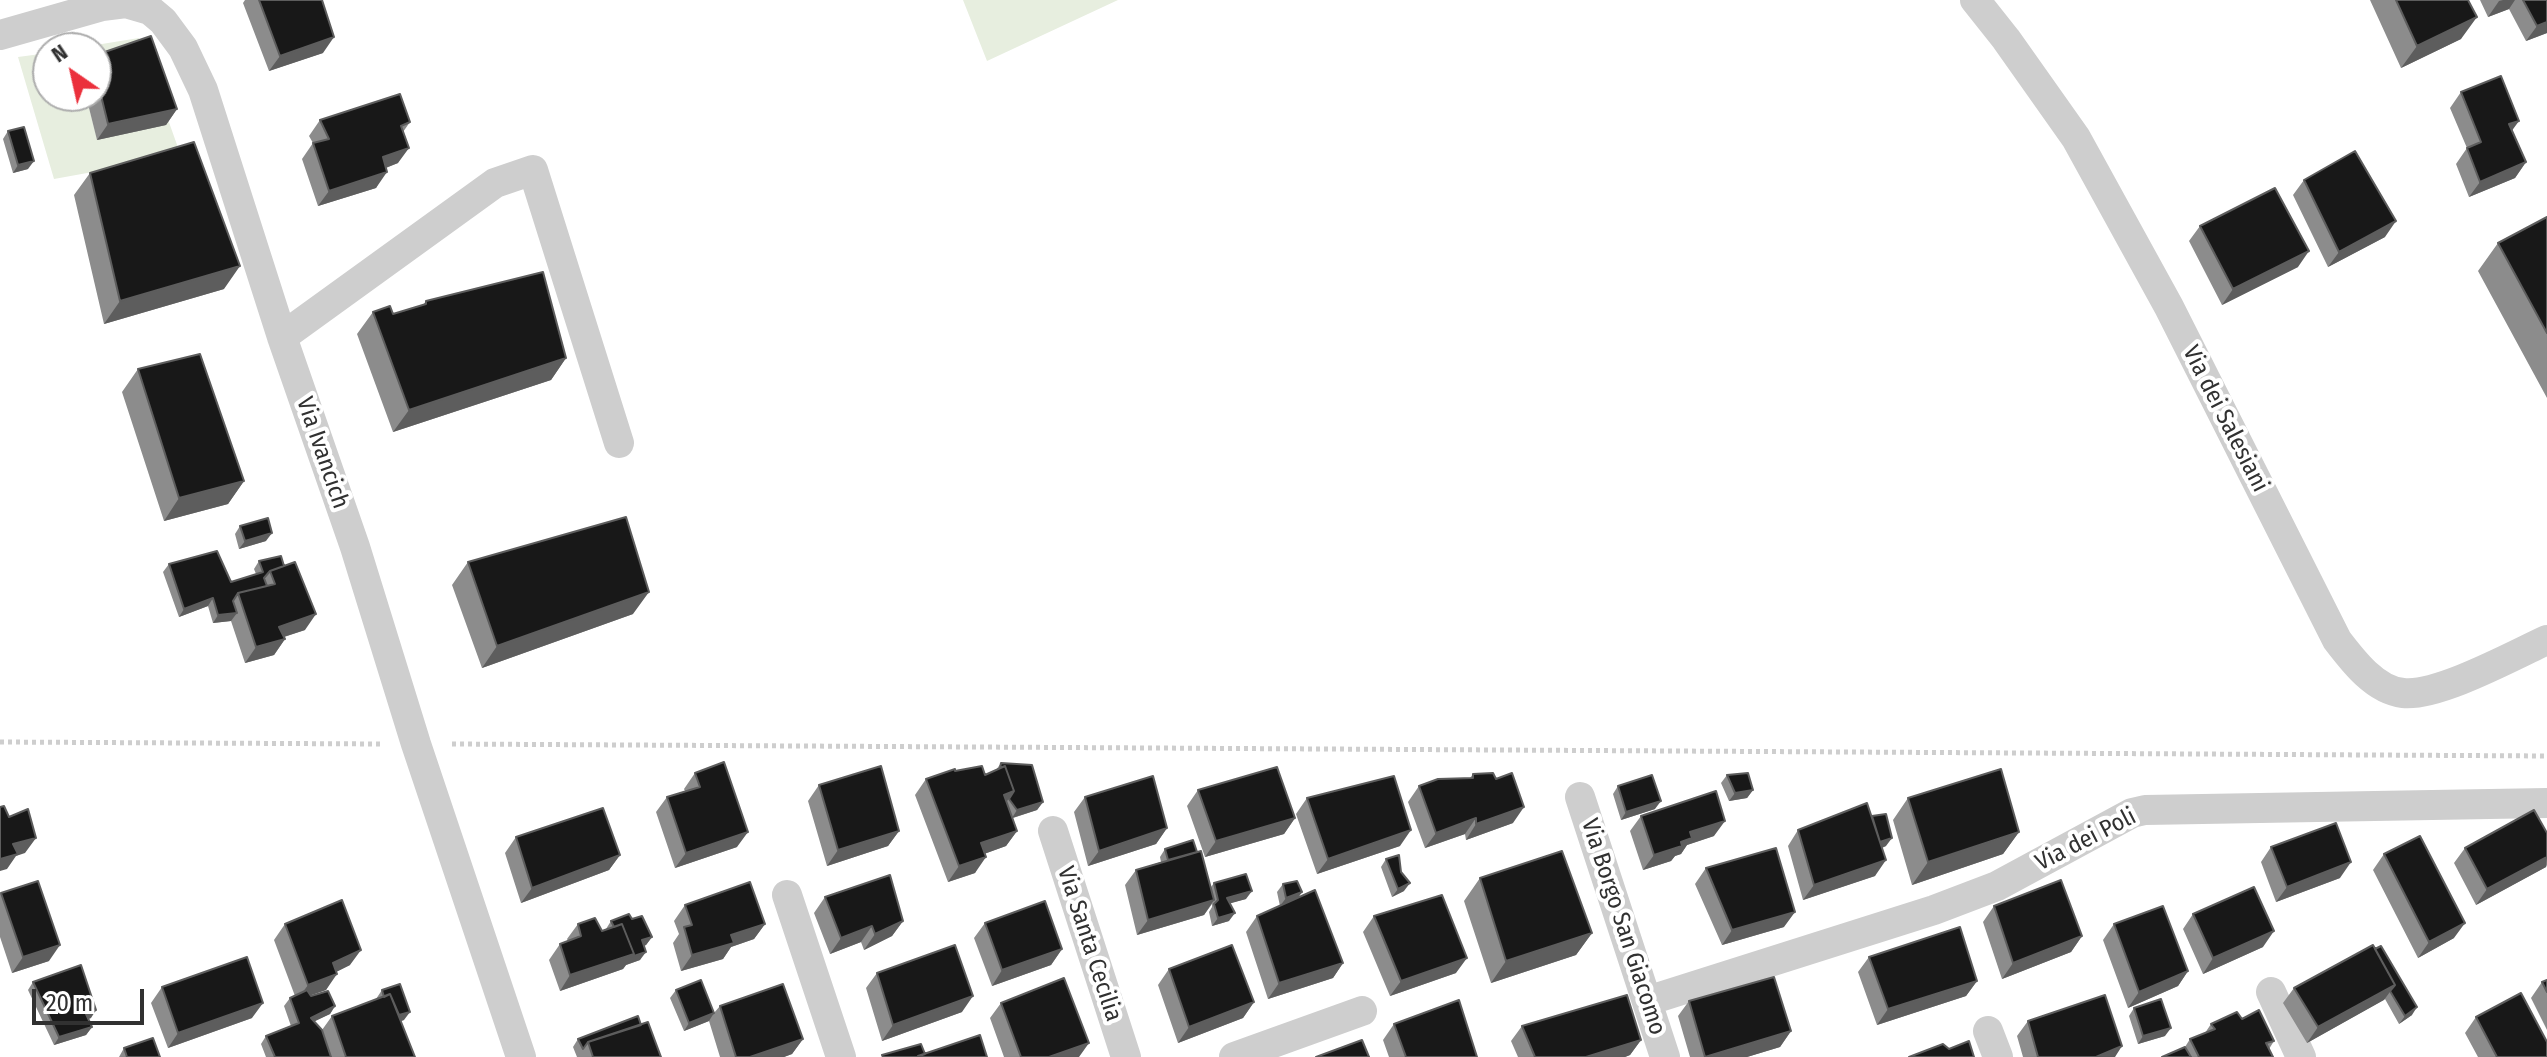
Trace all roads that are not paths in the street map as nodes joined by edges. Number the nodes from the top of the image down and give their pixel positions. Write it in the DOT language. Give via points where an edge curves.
graph roads {
  1 [pos="1975,0"];
  2 [pos="0,35"];
  3 [pos="282,337"];
  4 [pos="619,443"];
  5 [pos="2547,640"];
  6 [pos="1580,797"];
  7 [pos="2547,803"];
  8 [pos="1053,831"];
  9 [pos="787,895"];
  10 [pos="2271,992"];
  11 [pos="1647,1001"];
  12 [pos="1362,1011"];
  13 [pos="521,1057"];
  14 [pos="841,1057"];
  15 [pos="1126,1057"];
  16 [pos="1234,1057"];
  17 [pos="1665,1057"];
  18 [pos="2301,1057"];
  1 -- 5 [label="street, Via dei Salesiani" via="2076,138 2169,307 2337,640 2352,659 2390,689 2423,692"];
  2 -- 3 [label="street, Via Ivancich" via="120,3 140,5 163,21 203,90"];
  3 -- 4 [label="street" via="495,183 533,170"];
  3 -- 13 [label="street, Via Ivancich"];
  6 -- 11 [label="street, Via Borgo San Giacomo"];
  7 -- 11 [label="street, Via dei Poli" via="2145,810 1997,886"];
  8 -- 15 [label="street, Via Santa Cecilia"];
  9 -- 14 [label="street"];
  10 -- 18 [label="street"];
  11 -- 17 [label="street, Via Borgo San Giacomo"];
  12 -- 16 [label="street"];
}
